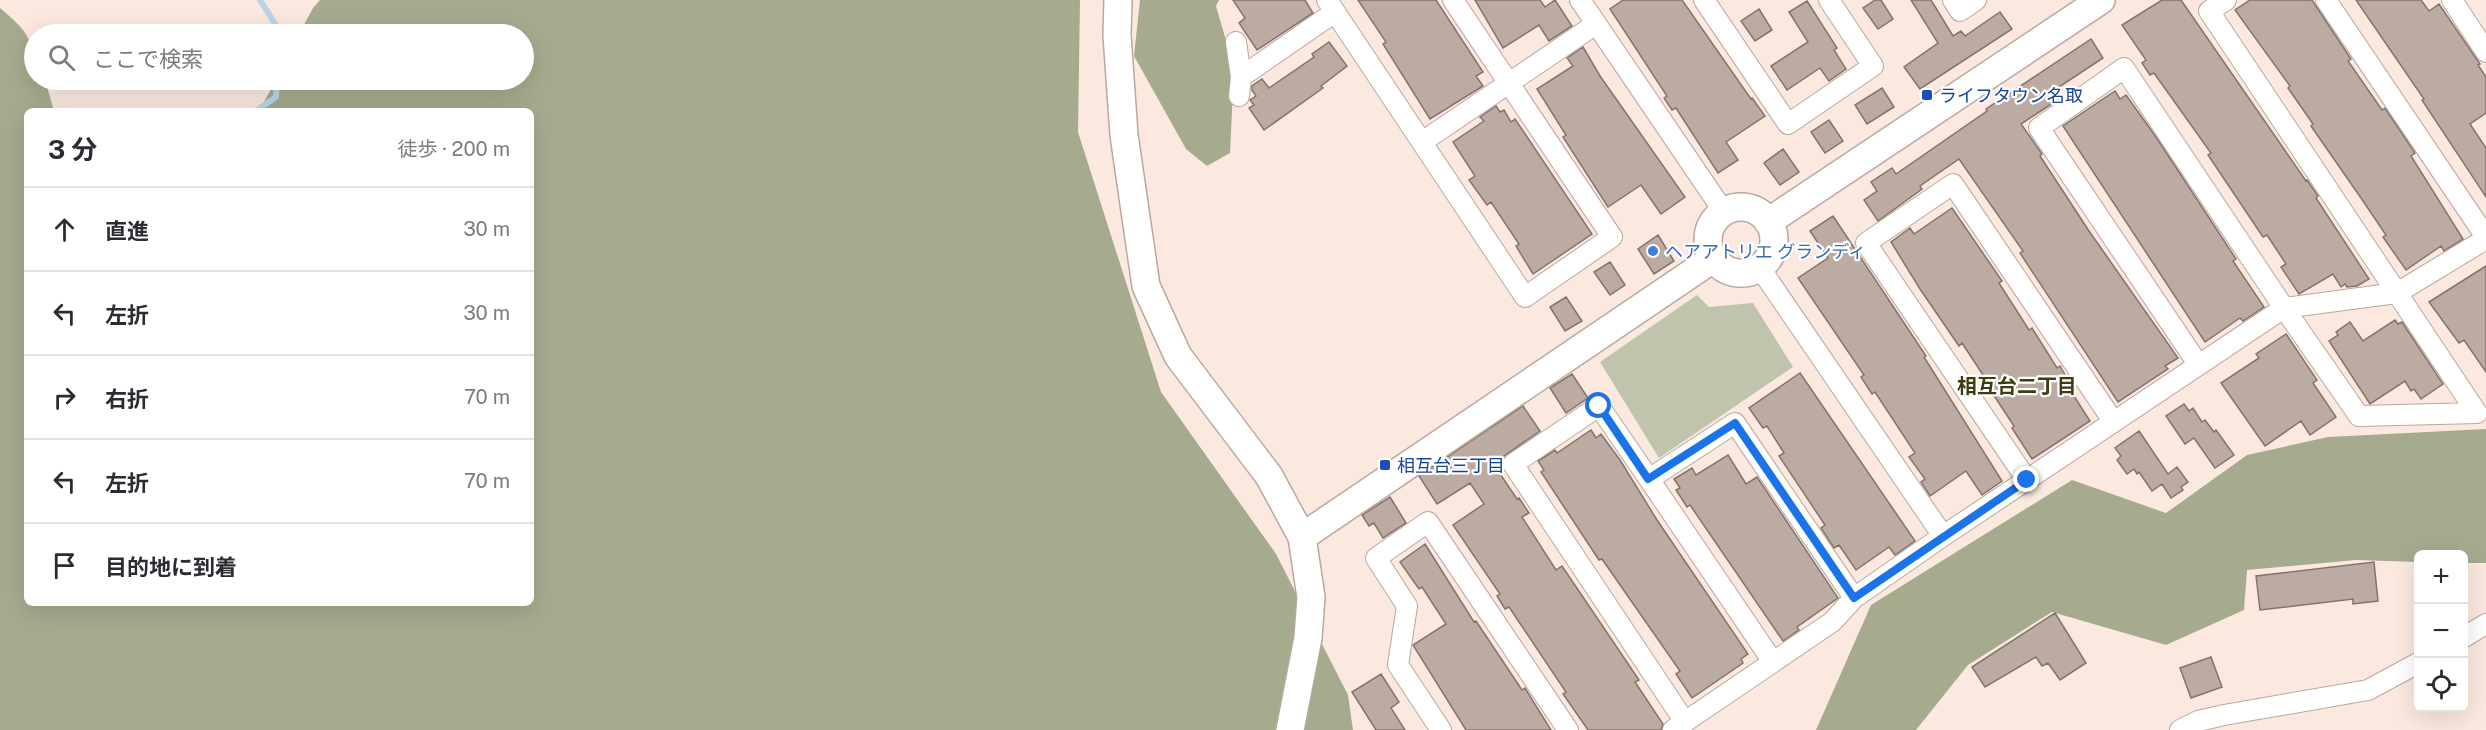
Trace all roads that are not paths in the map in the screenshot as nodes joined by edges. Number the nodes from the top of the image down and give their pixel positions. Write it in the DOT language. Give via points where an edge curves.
graph roads {
  1 [pos="1118,0"];
  2 [pos="1453,0"];
  3 [pos="1580,0"];
  4 [pos="1704,0"];
  5 [pos="1828,0"];
  6 [pos="1953,0"];
  7 [pos="1976,0"];
  8 [pos="2101,0"];
  9 [pos="2226,0"];
  10 [pos="2326,0"];
  11 [pos="2452,0"];
  12 [pos="1331,6"];
  13 [pos="1596,24"];
  14 [pos="1236,42"];
  15 [pos="2486,52"];
  16 [pos="1510,84"];
  17 [pos="1422,142"];
  18 [pos="1724,212"];
  19 [pos="1768,222"];
  20 [pos="2486,238"];
  21 [pos="1714,258"];
  22 [pos="1760,268"];
  23 [pos="2397,293"];
  24 [pos="2284,308"];
  25 [pos="2199,364"];
  26 [pos="2113,421"];
  27 [pos="1648,479"];
  28 [pos="2027,480"];
  29 [pos="1943,536"];
  30 [pos="1302,537"];
  31 [pos="1854,598"];
  32 [pos="2486,624"];
  33 [pos="2468,634"];
  34 [pos="1773,662"];
  35 [pos="2414,665"];
  36 [pos="1679,726"];
  37 [pos="1290,730"];
  38 [pos="1441,730"];
  39 [pos="1568,730"];
  40 [pos="2180,730"];
  1 -- 30 [label="street" via="1124,135 1146,286 1178,356 1269,476"];
  2 -- 16 [label="street"];
  3 -- 13 [label="street"];
  4 -- 5 [label="street" via="1788,124 1873,66"];
  6 -- 7 [label="street" via="1960,11"];
  8 -- 19 [label="street"];
  9 -- 23 [label="street" via="2209,11"];
  10 -- 20 [label="street"];
  11 -- 15 [label="street"];
  12 -- 14 [label="street" via="1240,87"];
  12 -- 17 [label="street"];
  13 -- 16 [label="street"];
  13 -- 18 [label="street"];
  16 -- 17 [label="street"];
  16 -- 17 [label="street" via="1612,237 1525,297"];
  18 -- 19 [label="street" via="1743,208 1761,214"];
  18 -- 21 [label="street" via="1710,228 1709,249"];
  19 -- 22 [label="street" via="1773,231 1773,251"];
  20 -- 23 [label="street"];
  21 -- 22 [label="street" via="1730,272"];
  21 -- 30 [label="street"];
  22 -- 29 [label="street"];
  23 -- 24 [label="street"];
  23 -- 24 [label="street" via="2477,413 2359,416"];
  24 -- 25 [label="street"];
  24 -- 25 [label="street" via="2124,68 2039,128"];
  25 -- 26 [label="street"];
  26 -- 28 [label="street"];
  26 -- 28 [label="street" via="1953,184 1866,243"];
  27 -- 31 [label="street" via="1735,423"];
  27 -- 34 [label="street"];
  27 -- 36 [label="street" via="1599,406 1513,464"];
  28 -- 29 [label="street"];
  29 -- 31 [label="street"];
  30 -- 37 [label="street" via="1311,597 1308,638"];
  31 -- 34 [label="street" via="1832,622"];
  32 -- 33 [label="street"];
  34 -- 36 [label="street"];
  35 -- 40 [label="street" via="2368,690 2198,720"];
  38 -- 39 [label="street" via="1398,665 1407,606 1376,558 1428,522"];
}
